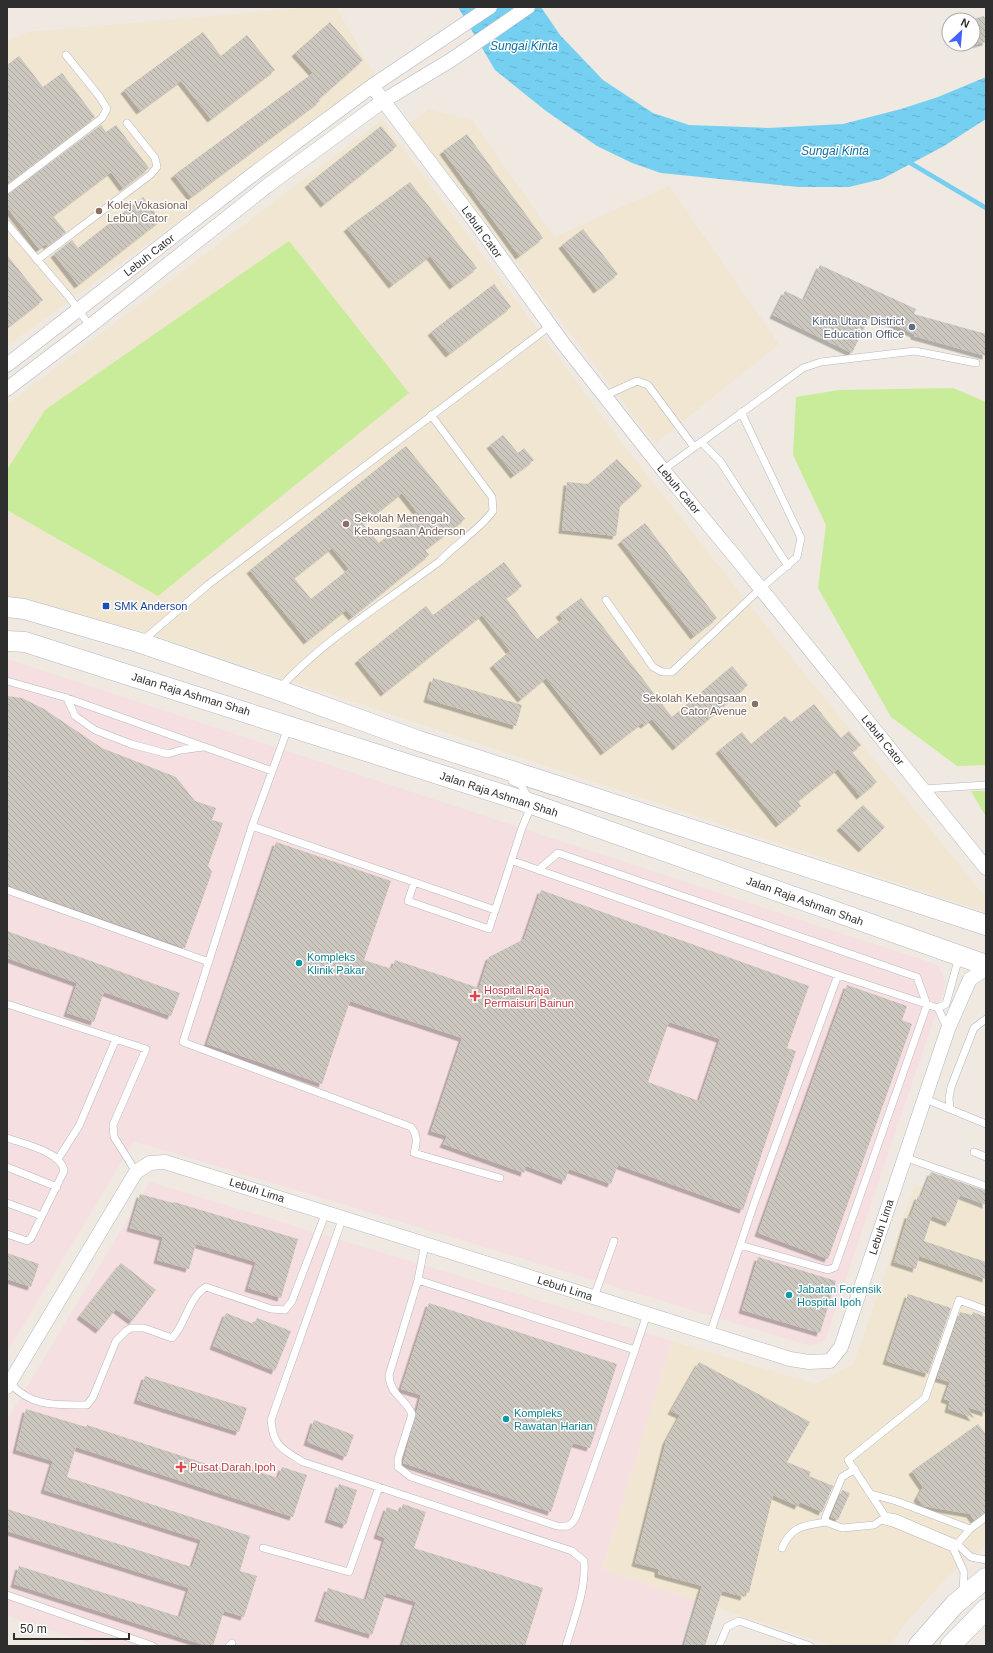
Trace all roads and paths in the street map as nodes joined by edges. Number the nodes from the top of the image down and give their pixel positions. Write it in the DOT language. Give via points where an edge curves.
graph roads {
  1 [pos="490,7"];
  2 [pos="528,7"];
  3 [pos="66,55"];
  4 [pos="372,86"];
  5 [pos="384,101"];
  6 [pos="127,123"];
  7 [pos="7,190"];
  8 [pos="7,224"];
  9 [pos="37,260"];
  10 [pos="78,310"];
  11 [pos="90,326"];
  12 [pos="550,326"];
  13 [pos="976,363"];
  14 [pos="7,365"];
  15 [pos="7,389"];
  16 [pos="604,396"];
  17 [pos="741,412"];
  18 [pos="431,415"];
  19 [pos="701,442"];
  20 [pos="694,447"];
  21 [pos="663,470"];
  22 [pos="788,566"];
  23 [pos="761,588"];
  24 [pos="606,600"];
  25 [pos="7,607"];
  26 [pos="7,641"];
  27 [pos="141,643"];
  28 [pos="7,681"];
  29 [pos="278,690"];
  30 [pos="67,698"];
  31 [pos="289,725"];
  32 [pos="416,740"];
  33 [pos="205,747"];
  34 [pos="272,771"];
  35 [pos="986,785"];
  36 [pos="923,790"];
  37 [pos="532,804"];
  38 [pos="252,826"];
  39 [pos="513,861"];
  40 [pos="986,868"];
  41 [pos="538,870"];
  42 [pos="414,882"];
  43 [pos="7,890"];
  44 [pos="496,910"];
  45 [pos="986,925"];
  46 [pos="960,956"];
  47 [pos="209,962"];
  48 [pos="986,965"];
  49 [pos="986,969"];
  50 [pos="838,976"];
  51 [pos="7,1004"];
  52 [pos="927,1005"];
  53 [pos="938,1008"];
  54 [pos="986,1019"];
  55 [pos="948,1028"];
  56 [pos="116,1039"];
  57 [pos="923,1098"];
  58 [pos="950,1109"];
  59 [pos="986,1124"];
  60 [pos="7,1138"];
  61 [pos="974,1152"];
  62 [pos="904,1157"];
  63 [pos="986,1157"];
  64 [pos="58,1159"];
  65 [pos="7,1167"];
  66 [pos="136,1172"];
  67 [pos="500,1178"];
  68 [pos="986,1186"];
  69 [pos="57,1187"];
  70 [pos="7,1203"];
  71 [pos="326,1212"];
  72 [pos="41,1217"];
  73 [pos="343,1217"];
  74 [pos="7,1234"];
  75 [pos="614,1241"];
  76 [pos="425,1244"];
  77 [pos="740,1244"];
  78 [pos="418,1280"];
  79 [pos="594,1297"];
  80 [pos="986,1310"];
  81 [pos="646,1314"];
  82 [pos="710,1334"];
  83 [pos="634,1350"];
  84 [pos="8,1385"];
  85 [pos="854,1469"];
  86 [pos="378,1487"];
  87 [pos="871,1494"];
  88 [pos="884,1497"];
  89 [pos="882,1511"];
  90 [pos="986,1517"];
  91 [pos="881,1520"];
  92 [pos="826,1522"];
  93 [pos="970,1529"];
  94 [pos="957,1544"];
  95 [pos="263,1548"];
  96 [pos="782,1548"];
  97 [pos="986,1560"];
  98 [pos="986,1578"];
  99 [pos="7,1596"];
  100 [pos="963,1598"];
  101 [pos="986,1609"];
  102 [pos="153,1646"];
  103 [pos="566,1646"];
  104 [pos="719,1646"];
  105 [pos="810,1646"];
  106 [pos="918,1646"];
  107 [pos="950,1646"];
  1 -- 4 [label="street"];
  2 -- 5 [label="street" via="451,60"];
  3 -- 7 [label="lane" via="107,109 102,118"];
  4 -- 5 [label="street, Lebuh Cator"];
  4 -- 10 [label="street, Lebuh Cator"];
  5 -- 11 [label="street, Lebuh Cator" via="267,186"];
  5 -- 12 [label="street, Lebuh Cator"];
  6 -- 9 [label="lane" via="155,158 157,166 150,175"];
  8 -- 9 [label="lane"];
  9 -- 10 [label="lane"];
  10 -- 11 [label="lane"];
  10 -- 14 [label="street, Lebuh Cator"];
  11 -- 15 [label="street, Lebuh Cator"];
  12 -- 16 [label="street, Lebuh Cator"];
  12 -- 18 [label="lane"];
  13 -- 17 [label="lane" via="916,351 821,362 803,368"];
  16 -- 20 [label="lane" via="637,381 648,385"];
  16 -- 21 [label="street, Lebuh Cator"];
  17 -- 19 [label="lane"];
  17 -- 22 [label="lane" via="801,538 797,557"];
  18 -- 27 [label="lane" via="209,584"];
  18 -- 29 [label="lane" via="492,496 493,511 484,523 440,561 319,650"];
  19 -- 20 [label="lane"];
  19 -- 22 [label="lane" via="720,461"];
  20 -- 21 [label="lane"];
  21 -- 23 [label="street, Lebuh Cator"];
  22 -- 23 [label="lane"];
  23 -- 24 [label="lane" via="672,672 662,672 653,667"];
  23 -- 36 [label="street, Lebuh Cator"];
  25 -- 27 [label="main road" via="24,608"];
  26 -- 31 [label="main road, Jalan Raja Ashman Shah" via="25,642"];
  27 -- 29 [label="main road"];
  28 -- 30 [label="lane"];
  29 -- 32 [label="main road"];
  30 -- 33 [label="lane"];
  30 -- 33 [label="lane" via="75,716 95,730 131,744 168,754"];
  31 -- 34 [label="lane"];
  31 -- 37 [label="main road, Jalan Raja Ashman Shah"];
  32 -- 37 [label="lane" via="521,785"];
  32 -- 45 [label="main road"];
  33 -- 34 [label="lane"];
  34 -- 38 [label="lane"];
  35 -- 36 [label="lane"];
  36 -- 40 [label="street, Lebuh Cator"];
  37 -- 39 [label="lane"];
  37 -- 46 [label="main road, Jalan Raja Ashman Shah"];
  38 -- 42 [label="lane"];
  38 -- 47 [label="lane"];
  39 -- 41 [label="lane"];
  39 -- 44 [label="lane"];
  41 -- 50 [label="lane"];
  41 -- 52 [label="lane" via="558,854 917,977"];
  42 -- 44 [label="lane"];
  42 -- 44 [label="lane" via="408,901 489,930"];
  43 -- 47 [label="lane"];
  46 -- 48 [label="main road, Jalan Raja Ashman Shah"];
  46 -- 53 [label="lane" via="946,1004"];
  47 -- 67 [label="lane" via="183,1042 411,1128 416,1133 414,1153"];
  49 -- 55 [label="street, Lebuh Lima" via="970,979"];
  50 -- 52 [label="lane"];
  50 -- 77 [label="lane"];
  51 -- 56 [label="lane"];
  52 -- 53 [label="lane"];
  52 -- 77 [label="lane" via="835,1267 828,1270"];
  53 -- 55 [label="lane"];
  54 -- 58 [label="lane" via="974,1028 951,1087"];
  55 -- 57 [label="street, Lebuh Lima"];
  56 -- 64 [label="lane" via="78,1126"];
  56 -- 66 [label="lane" via="146,1049 113,1125 114,1137"];
  57 -- 58 [label="lane"];
  57 -- 62 [label="street, Lebuh Lima"];
  58 -- 59 [label="lane"];
  60 -- 64 [label="lane"];
  61 -- 63 [label="lane"];
  62 -- 68 [label="lane"];
  62 -- 82 [label="street, Lebuh Lima" via="841,1347 830,1361 809,1362 790,1359"];
  64 -- 69 [label="lane" via="63,1164 64,1171"];
  65 -- 69 [label="lane"];
  66 -- 71 [label="street, Lebuh Lima" via="150,1163 165,1162"];
  66 -- 84 [label="street"];
  69 -- 72 [label="lane"];
  70 -- 72 [label="lane"];
  71 -- 73 [label="street, Lebuh Lima"];
  71 -- 84 [label="lane" via="292,1301 285,1310 271,1309 206,1287 198,1292 178,1332 172,1338 144,1328 131,1328 126,1331 116,1341 93,1397 87,1405 47,1404 30,1400"];
  72 -- 74 [label="lane" via="27,1241"];
  73 -- 76 [label="street, Lebuh Lima"];
  73 -- 86 [label="lane" via="272,1420 272,1435 280,1448 304,1462"];
  75 -- 79 [label="lane"];
  76 -- 78 [label="lane"];
  76 -- 79 [label="street, Lebuh Lima"];
  77 -- 82 [label="lane"];
  78 -- 83 [label="lane"];
  78 -- 83 [label="lane" via="389,1375 389,1384 412,1414 398,1459 398,1467 411,1477 557,1526 567,1527 576,1517"];
  79 -- 81 [label="street, Lebuh Lima"];
  80 -- 85 [label="lane" via="959,1300 925,1398 848,1460"];
  81 -- 82 [label="street, Lebuh Lima"];
  81 -- 83 [label="lane"];
  85 -- 87 [label="lane"];
  85 -- 92 [label="lane" via="842,1477 825,1518"];
  86 -- 95 [label="lane" via="349,1572"];
  86 -- 103 [label="lane" via="572,1551 584,1561 584,1589"];
  87 -- 88 [label="lane"];
  87 -- 89 [label="lane"];
  88 -- 89 [label="lane"];
  88 -- 93 [label="lane"];
  89 -- 91 [label="lane"];
  89 -- 94 [label="lane" via="885,1516 896,1518"];
  90 -- 93 [label="lane"];
  91 -- 92 [label="lane" via="874,1525 842,1528"];
  91 -- 100 [label="lane" via="953,1548 964,1572"];
  92 -- 96 [label="lane" via="800,1526 793,1530"];
  93 -- 94 [label="lane"];
  94 -- 97 [label="lane" via="971,1557"];
  98 -- 100 [label="main road"];
  99 -- 102 [label="lane"];
  100 -- 106 [label="main road"];
  101 -- 107 [label="main road"];
  104 -- 105 [label="lane" via="726,1627 738,1621"];
}
